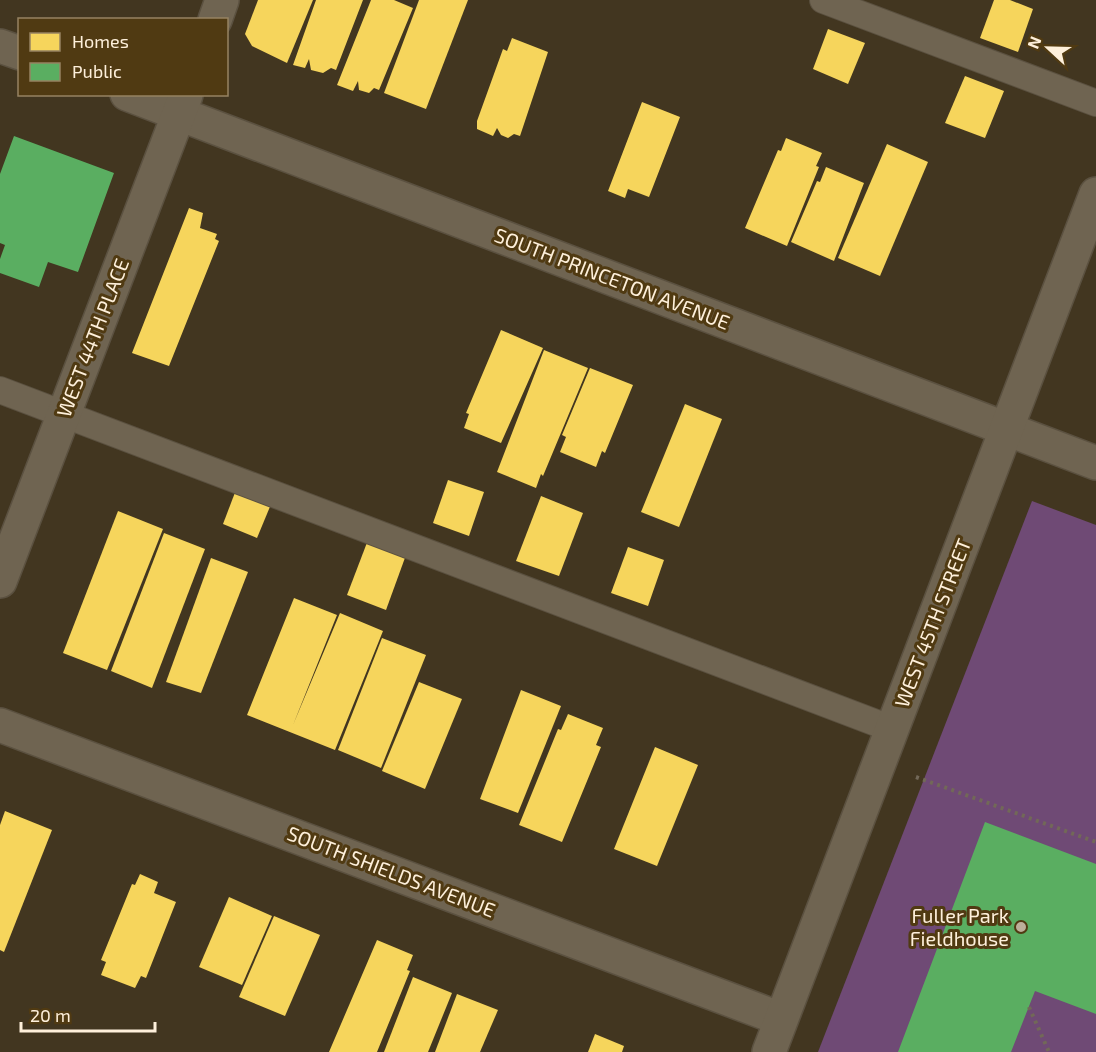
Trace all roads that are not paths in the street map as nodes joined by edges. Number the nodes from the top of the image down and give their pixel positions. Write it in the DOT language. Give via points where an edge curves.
graph roads {
  1 [pos="222,0"];
  2 [pos="823,0"];
  3 [pos="216,18"];
  4 [pos="0,46"];
  5 [pos="18,53"];
  6 [pos="138,96"];
  7 [pos="1096,103"];
  8 [pos="183,104"];
  9 [pos="1096,194"];
  10 [pos="0,390"];
  11 [pos="64,414"];
  12 [pos="1006,429"];
  13 [pos="1096,463"];
  14 [pos="0,581"];
  15 [pos="0,725"];
  16 [pos="892,729"];
  17 [pos="781,1019"];
  18 [pos="769,1052"];
  1 -- 3 [label="street"];
  2 -- 7 [label="lane"];
  4 -- 5 [label="street"];
  6 -- 8 [label="street, SOUTH PRINCETON AVENUE"];
  8 -- 11 [label="street, WEST 44TH PLACE"];
  8 -- 12 [label="street, SOUTH PRINCETON AVENUE"];
  9 -- 12 [label="street, WEST 45TH STREET"];
  10 -- 11 [label="lane"];
  11 -- 14 [label="street, WEST 44TH PLACE"];
  11 -- 16 [label="lane"];
  12 -- 13 [label="street, SOUTH PRINCETON AVENUE"];
  12 -- 16 [label="street, WEST 45TH STREET"];
  15 -- 17 [label="street, SOUTH SHIELDS AVENUE"];
  16 -- 17 [label="street, WEST 45TH STREET"];
  17 -- 18 [label="street, WEST 45TH STREET"];
}
